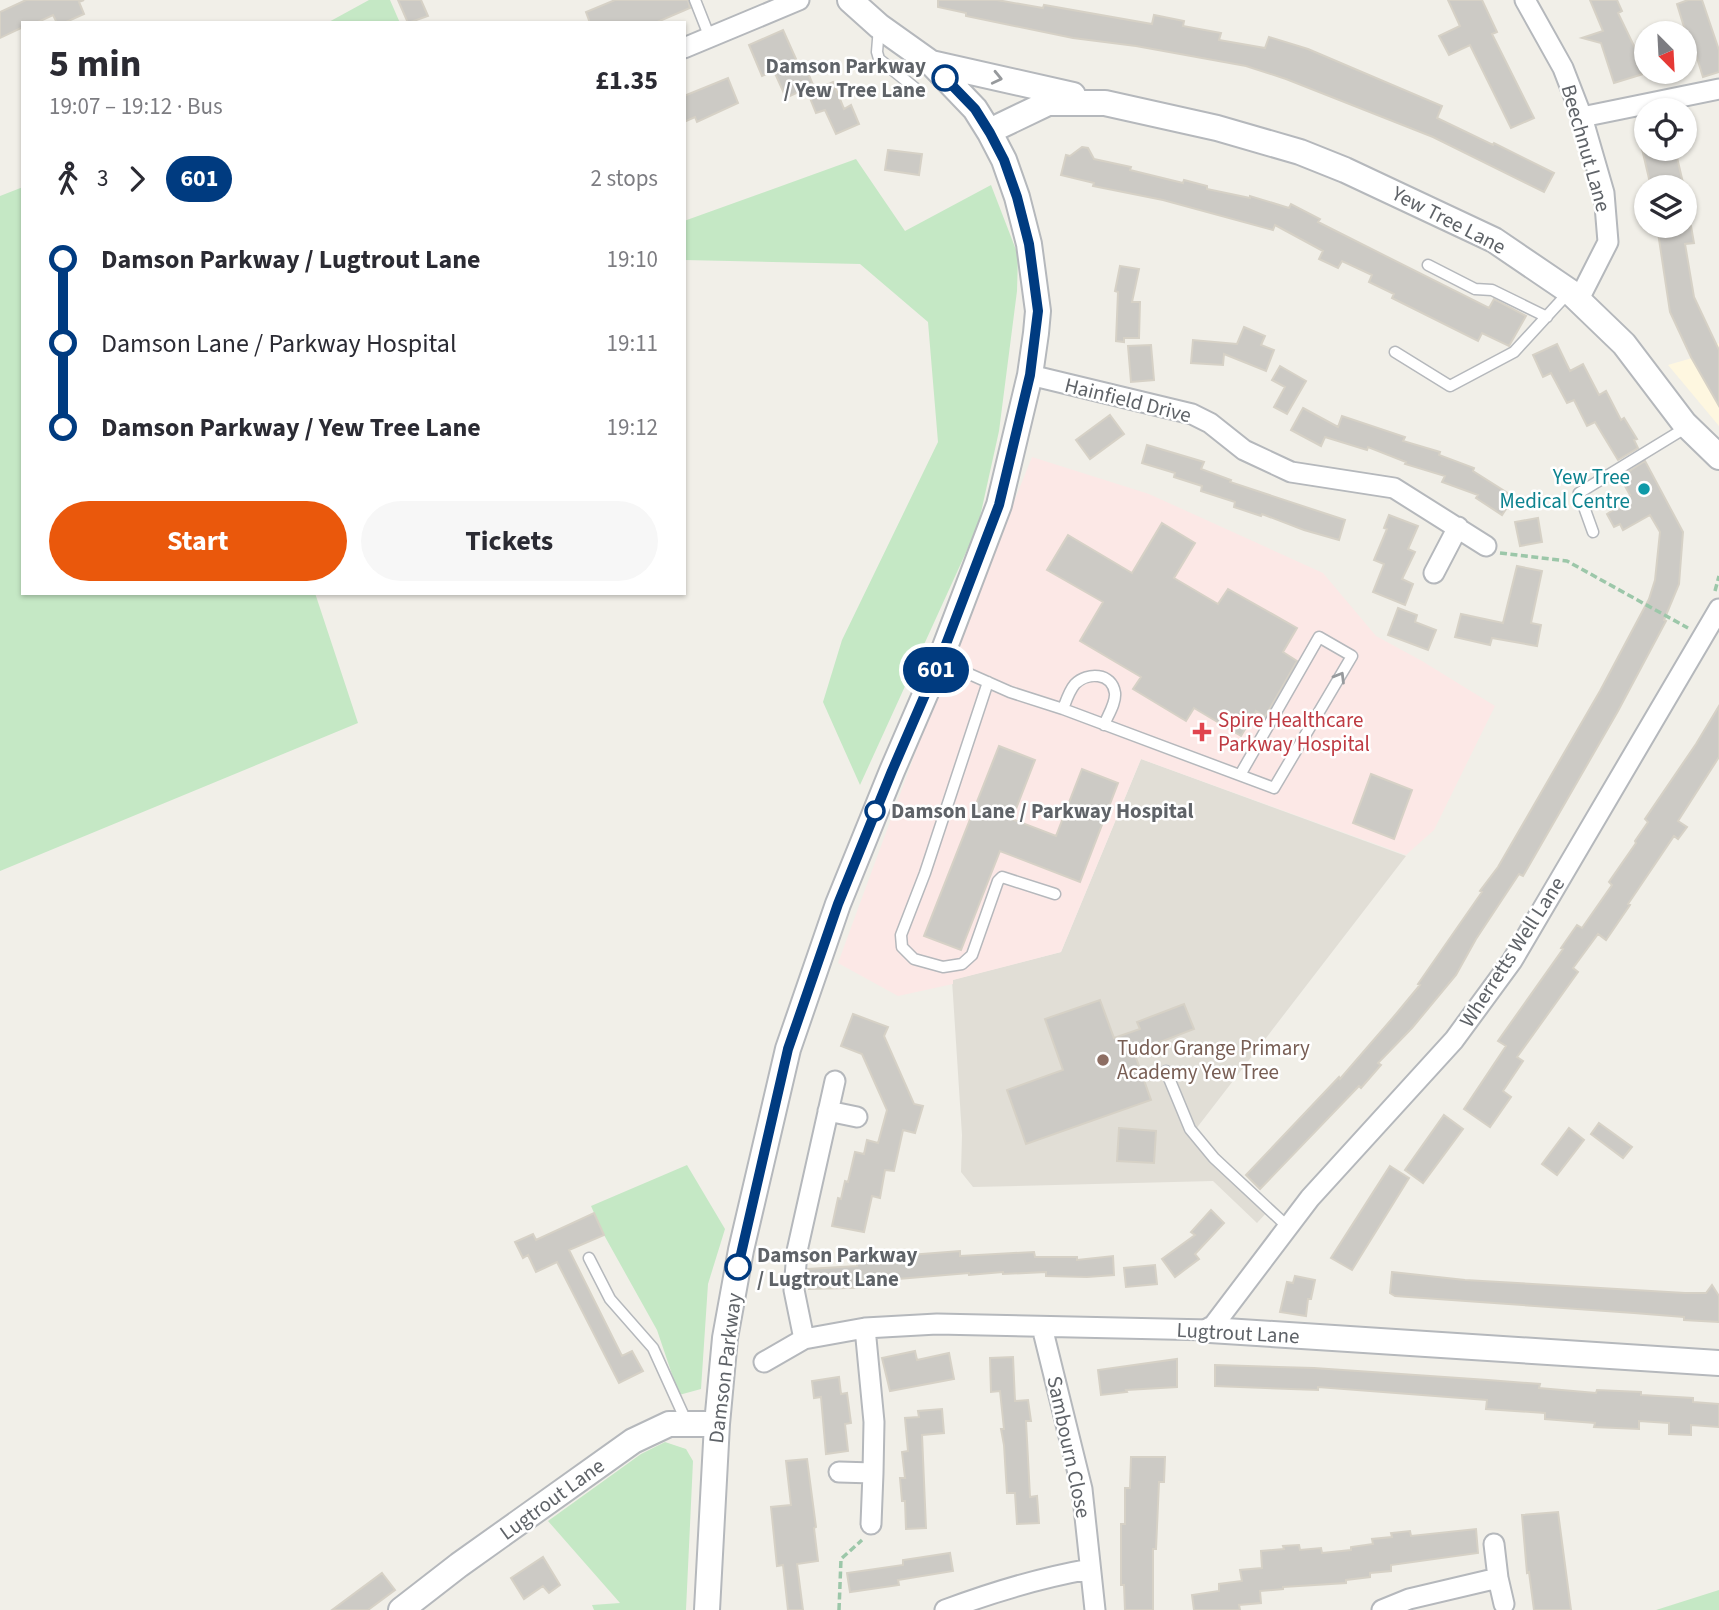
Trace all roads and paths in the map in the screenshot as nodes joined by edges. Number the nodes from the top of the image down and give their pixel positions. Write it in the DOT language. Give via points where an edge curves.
graph roads {
  1 [pos="695,0"];
  2 [pos="799,0"];
  3 [pos="850,0"];
  4 [pos="1525,0"];
  5 [pos="879,26"];
  6 [pos="710,38"];
  7 [pos="686,47"];
  8 [pos="931,63"];
  9 [pos="915,88"];
  10 [pos="1719,89"];
  11 [pos="1105,103"];
  12 [pos="1581,117"];
  13 [pos="990,133"];
  14 [pos="1428,265"];
  15 [pos="1574,295"];
  16 [pos="1547,317"];
  17 [pos="1395,352"];
  18 [pos="1030,375"];
  19 [pos="1688,427"];
  20 [pos="1719,457"];
  21 [pos="1458,527"];
  22 [pos="1593,532"];
  23 [pos="1486,546"];
  24 [pos="1434,573"];
  25 [pos="1719,610"];
  26 [pos="1704,637"];
  27 [pos="940,660"];
  28 [pos="988,682"];
  29 [pos="1062,709"];
  30 [pos="1104,725"];
  31 [pos="1240,775"];
  32 [pos="1055,894"];
  33 [pos="1166,1071"];
  34 [pos="835,1081"];
  35 [pos="828,1111"];
  36 [pos="857,1117"];
  37 [pos="1287,1227"];
  38 [pos="589,1258"];
  39 [pos="1042,1326"];
  40 [pos="865,1328"];
  41 [pos="1210,1330"];
  42 [pos="804,1339"];
  43 [pos="764,1362"];
  44 [pos="1719,1363"];
  45 [pos="687,1423"];
  46 [pos="717,1424"];
  47 [pos="839,1472"];
  48 [pos="873,1473"];
  49 [pos="871,1524"];
  50 [pos="1494,1544"];
  51 [pos="1090,1569"];
  52 [pos="1499,1577"];
  53 [pos="1503,1604"];
  54 [pos="401,1610"];
  55 [pos="707,1610"];
  56 [pos="839,1610"];
  57 [pos="945,1610"];
  58 [pos="1094,1610"];
  59 [pos="1382,1610"];
  1 -- 6 [label="lane"];
  2 -- 6 [label="street"];
  3 -- 5 [label="street, Yew Tree Lane"];
  4 -- 12 [label="street, Beechnut Lane" via="1563,68"];
  5 -- 8 [label="street, Yew Tree Lane"];
  5 -- 9 [label="lane" via="879,59"];
  6 -- 7 [label="street"];
  8 -- 11 [label="street, Yew Tree Lane, one-way"];
  8 -- 13 [label="street, Yew Tree Lane" via="975,109"];
  10 -- 12 [label="street"];
  11 -- 13 [label="street, Yew Tree Lane" via="1048,103"];
  11 -- 15 [label="street, Yew Tree Lane" via="1217,128 1345,170 1494,240"];
  12 -- 15 [label="street, Beechnut Lane" via="1604,193 1609,232 1608,242"];
  13 -- 18 [label="street, Damson Parkway" via="1004,160 1029,244 1038,311"];
  14 -- 16 [label="lane"];
  15 -- 16 [label="lane"];
  15 -- 19 [label="street, Yew Tree Lane" via="1624,344"];
  16 -- 17 [label="lane" via="1514,352 1450,386"];
  18 -- 21 [label="street, Hainfield Drive" via="1192,414 1244,450 1291,472 1394,488"];
  18 -- 27 [label="street, Damson Parkway" via="999,505"];
  19 -- 20 [label="street, Yew Tree Lane"];
  19 -- 22 [label="lane" via="1579,493"];
  21 -- 23 [label="street, Hainfield Drive"];
  21 -- 24 [label="street"];
  23 -- 26 [label="path" via="1494,552 1567,561"];
  25 -- 26 [label="street, Wherretts Well Lane"];
  26 -- 37 [label="street, Wherretts Well Lane" via="1512,961 1454,1040"];
  27 -- 28 [label="lane"];
  27 -- 46 [label="street, Damson Parkway" via="838,904 788,1049 741,1250"];
  28 -- 29 [label="lane"];
  28 -- 32 [label="lane" via="901,934 902,947 923,962 943,967 962,964 972,955 1002,877"];
  29 -- 30 [label="lane"];
  29 -- 30 [label="lane" via="1077,682 1099,676 1112,685 1115,694"];
  30 -- 31 [label="lane"];
  31 -- 31 [label="lane, one-way" via="1274,788 1352,656 1319,636"];
  33 -- 37 [label="lane" via="1190,1129"];
  34 -- 35 [label="street"];
  35 -- 36 [label="street"];
  35 -- 42 [label="street" via="797,1251 794,1290"];
  37 -- 41 [label="street, Wherretts Well Lane"];
  38 -- 45 [label="lane" via="610,1299 653,1348"];
  39 -- 40 [label="street, Lugtrout Lane"];
  39 -- 41 [label="street, Lugtrout Lane"];
  39 -- 51 [label="street, Sambourn Close" via="1082,1489"];
  40 -- 42 [label="street, Lugtrout Lane"];
  40 -- 48 [label="street" via="874,1422"];
  41 -- 44 [label="street, Lugtrout Lane"];
  42 -- 43 [label="street, Lugtrout Lane"];
  45 -- 46 [label="street, Lugtrout Lane"];
  45 -- 54 [label="street, Lugtrout Lane" via="669,1424 633,1441"];
  46 -- 55 [label="street, Damson Parkway"];
  47 -- 48 [label="street"];
  48 -- 49 [label="street"];
  49 -- 56 [label="path" via="869,1534 841,1559"];
  50 -- 52 [label="street"];
  51 -- 57 [label="street" via="992,1592"];
  51 -- 58 [label="street, Sambourn Close"];
  52 -- 53 [label="street"];
  52 -- 59 [label="street"];
}
